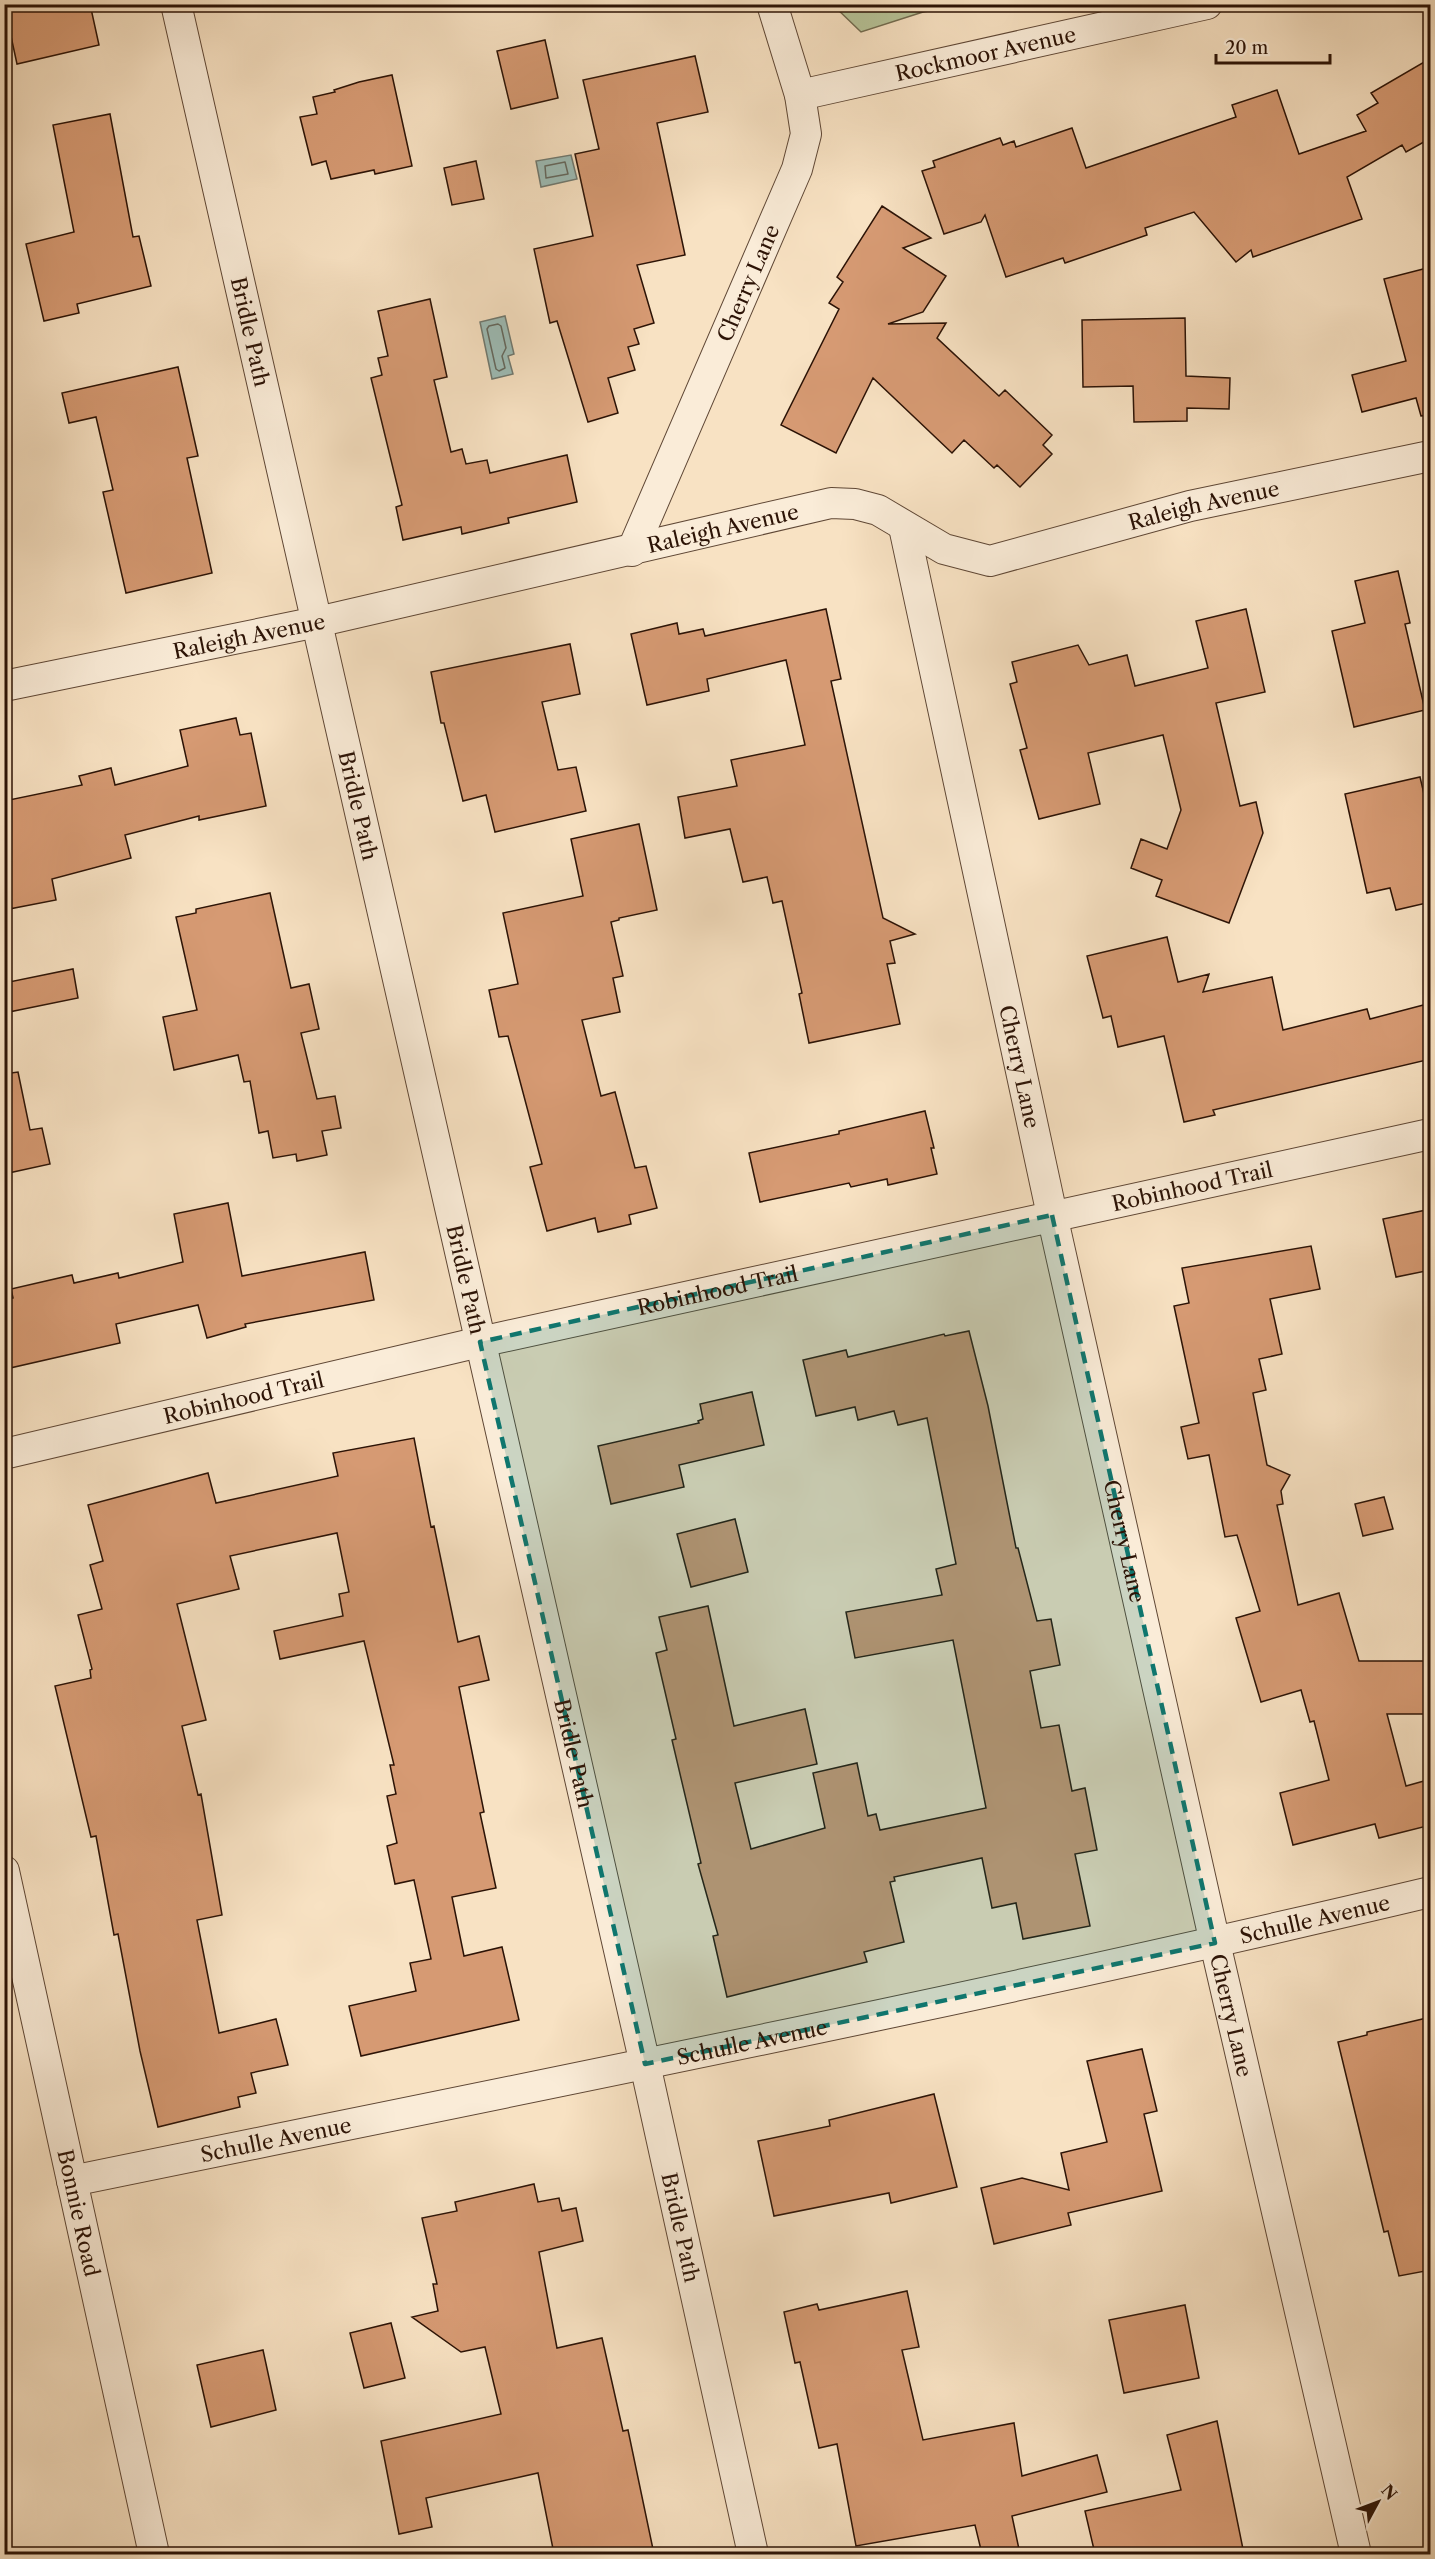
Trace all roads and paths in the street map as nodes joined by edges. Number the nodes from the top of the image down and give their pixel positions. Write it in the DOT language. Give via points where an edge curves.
graph roads {
  1 [pos="176,4"];
  2 [pos="772,4"];
  3 [pos="1207,4"];
  4 [pos="800,95"];
  5 [pos="1431,456"];
  6 [pos="904,527"];
  7 [pos="632,551"];
  8 [pos="317,622"];
  9 [pos="4,686"];
  10 [pos="1431,1134"];
  11 [pos="1052,1215"];
  12 [pos="480,1342"];
  13 [pos="4,1454"];
  14 [pos="4,1871"];
  15 [pos="1431,1892"];
  16 [pos="1215,1943"];
  17 [pos="645,2064"];
  18 [pos="72,2181"];
  19 [pos="154,2554"];
  20 [pos="753,2554"];
  21 [pos="1356,2554"];
  1 -- 8 [label="street, Bridle Path"];
  2 -- 4 [label="street, Cherry Lane"];
  3 -- 4 [label="street, Rockmoor Avenue"];
  4 -- 7 [label="street, Cherry Lane" via="806,134 797,169"];
  5 -- 6 [label="street, Raleigh Avenue" via="1190,506 990,561 944,549"];
  6 -- 7 [label="street, Raleigh Avenue" via="878,510 831,503"];
  6 -- 11 [label="street, Cherry Lane"];
  7 -- 8 [label="street, Raleigh Avenue"];
  8 -- 9 [label="street, Raleigh Avenue"];
  8 -- 12 [label="street, Bridle Path"];
  10 -- 11 [label="street, Robinhood Trail"];
  11 -- 12 [label="street, Robinhood Trail"];
  11 -- 16 [label="street, Cherry Lane"];
  12 -- 13 [label="street, Robinhood Trail"];
  12 -- 17 [label="street, Bridle Path"];
  14 -- 18 [label="street, Bonnie Road"];
  15 -- 16 [label="street, Schulle Avenue"];
  16 -- 17 [label="street, Schulle Avenue"];
  16 -- 21 [label="street, Cherry Lane"];
  17 -- 18 [label="street, Schulle Avenue"];
  17 -- 20 [label="street, Bridle Path"];
  18 -- 19 [label="street, Bonnie Road"];
}
